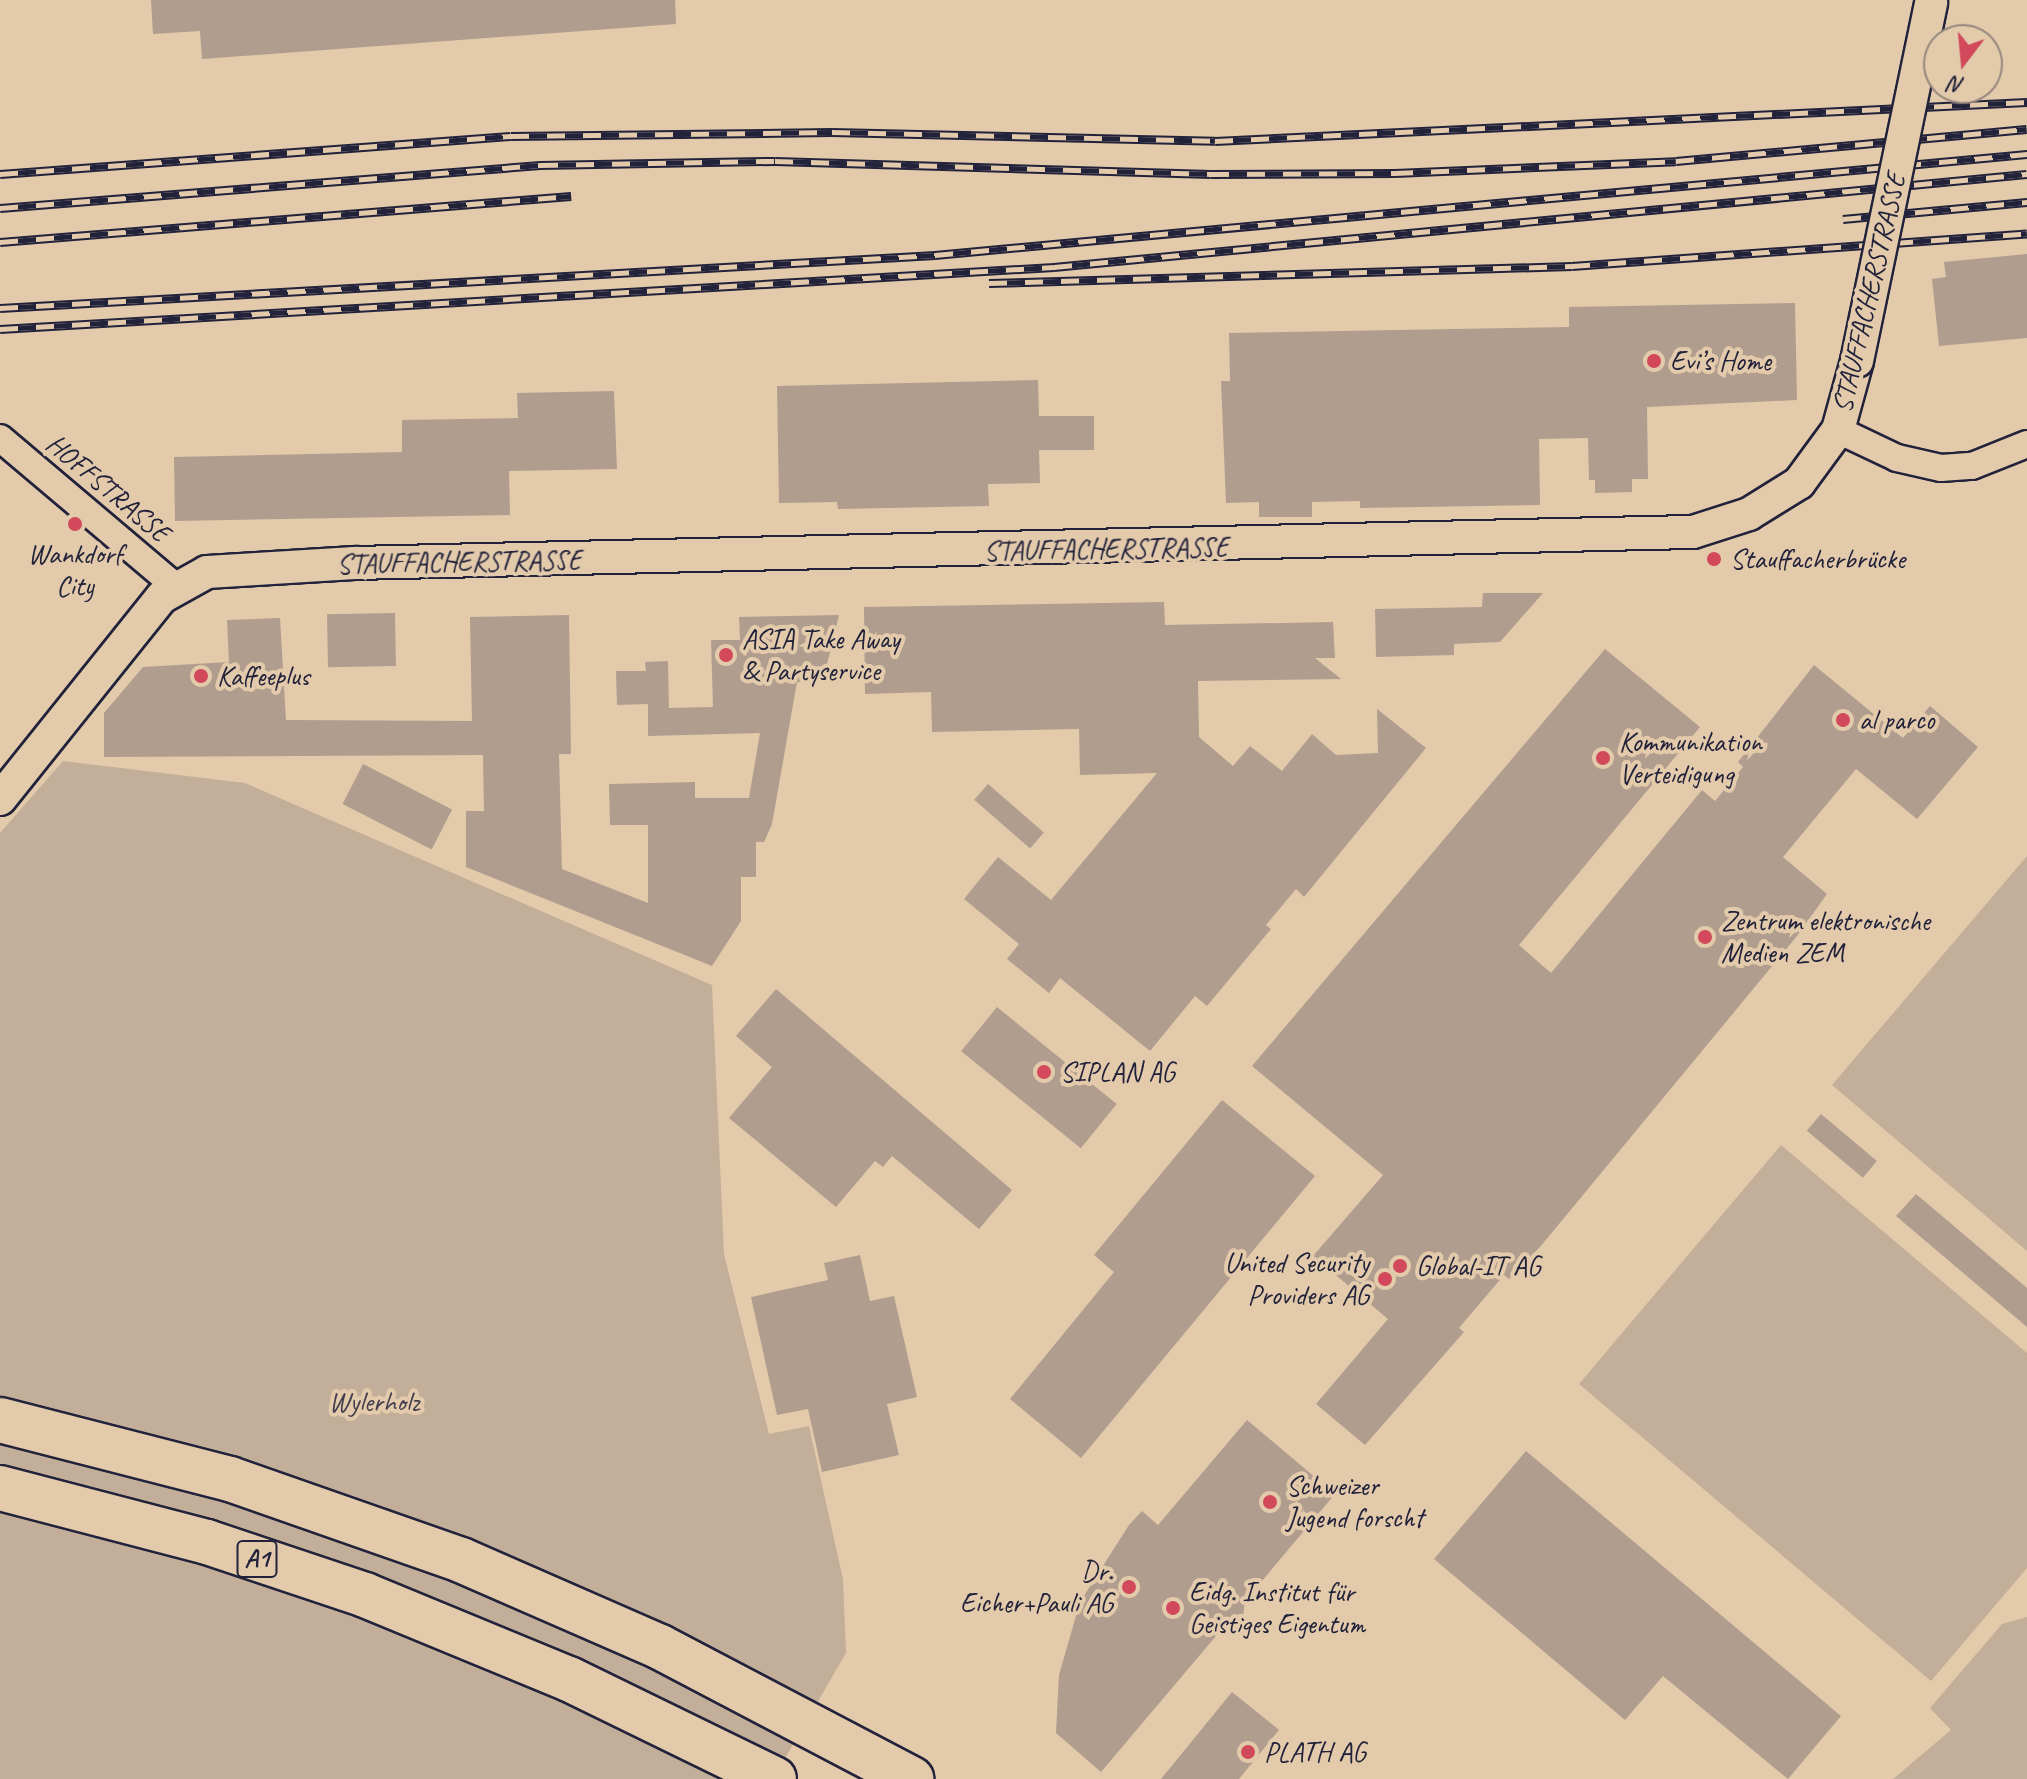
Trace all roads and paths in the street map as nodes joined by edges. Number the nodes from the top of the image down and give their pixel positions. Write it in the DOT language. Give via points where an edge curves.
graph roads {
  1 [pos="1932,1"];
  2 [pos="1838,430"];
  3 [pos="0,438"];
  4 [pos="2027,444"];
  5 [pos="175,586"];
  6 [pos="0,799"];
  7 [pos="0,1420"];
  8 [pos="0,1488"];
  9 [pos="774,1779"];
  10 [pos="911,1779"];
  1 -- 2 [label="street, STAUFFACHERSTRASSE, bridge"];
  2 -- 4 [label="street" via="1897,458 1941,468 1972,466"];
  2 -- 5 [label="street, STAUFFACHERSTRASSE" via="1799,483 1778,499 1711,529 1664,535 261,566 207,572"];
  3 -- 5 [label="street, HOFFSTRASSE"];
  5 -- 6 [label="street, STAUFFACHERSTRASSE"];
  7 -- 10 [label="highway, A1" via="158,1458 389,1533 597,1617"];
  8 -- 9 [label="highway, A1" via="207,1542 422,1616 594,1690"];
}
